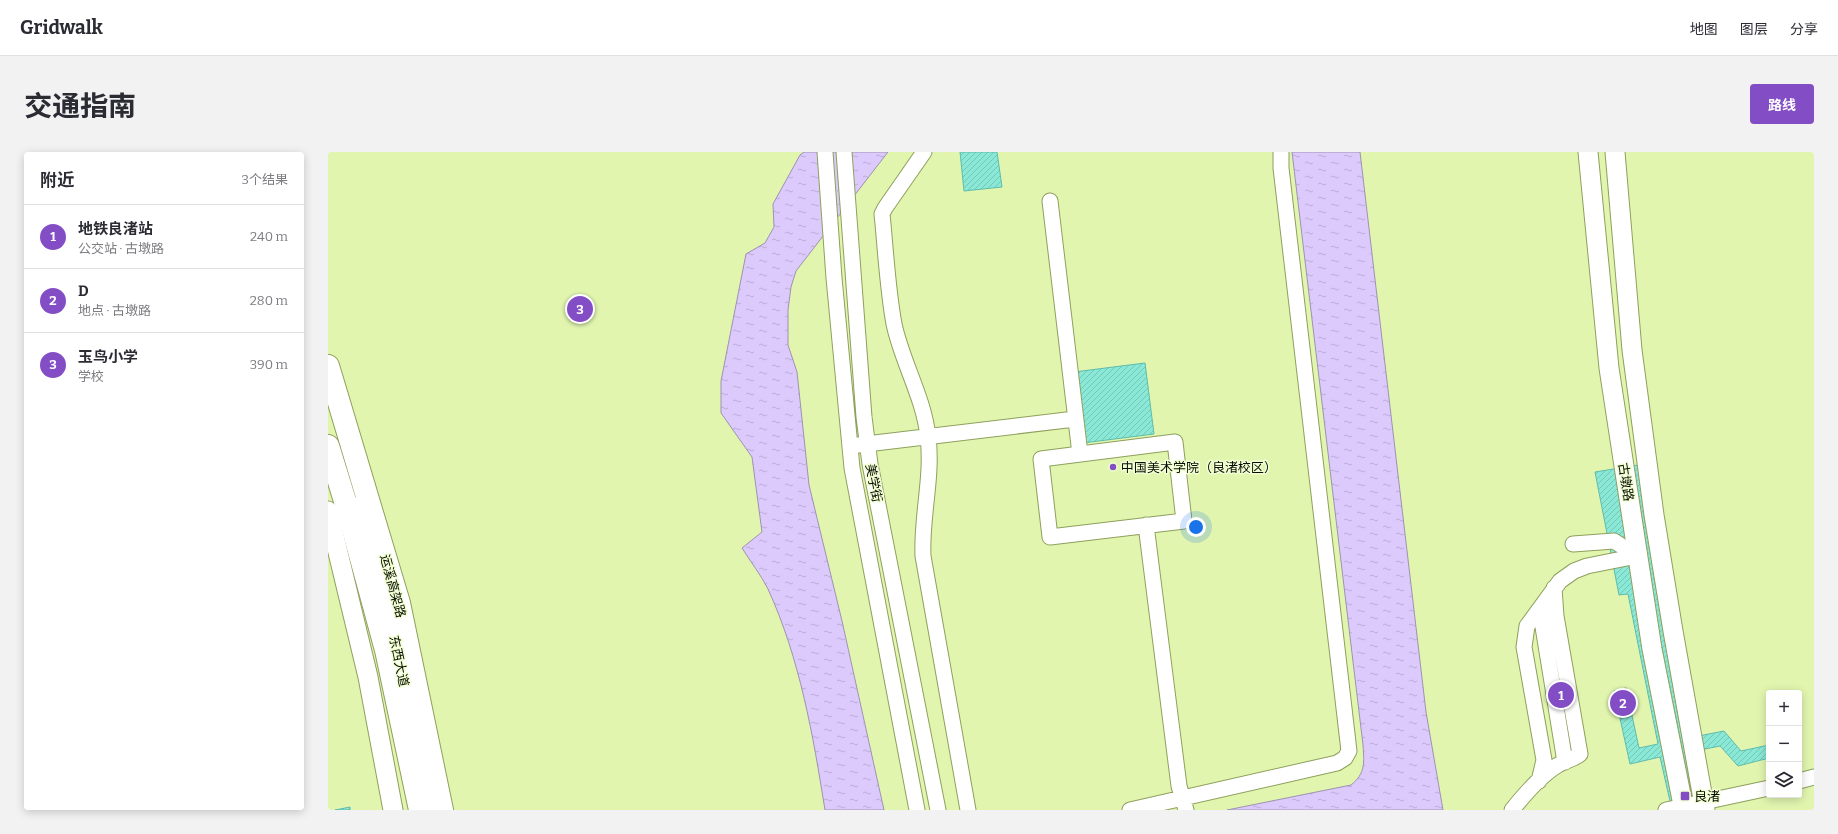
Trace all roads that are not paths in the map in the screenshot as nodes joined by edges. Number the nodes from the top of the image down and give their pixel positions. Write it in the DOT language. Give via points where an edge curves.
graph roads {
  1 [pos="825,152"];
  2 [pos="844,152"];
  3 [pos="924,152"];
  4 [pos="1281,152"];
  5 [pos="1588,152"];
  6 [pos="1615,152"];
  7 [pos="1050,201"];
  8 [pos="328,367"];
  9 [pos="328,398"];
  10 [pos="1075,419"];
  11 [pos="928,438"];
  12 [pos="868,444"];
  13 [pos="328,446"];
  14 [pos="849,446"];
  15 [pos="1080,454"];
  16 [pos="328,512"];
  17 [pos="1146,525"];
  18 [pos="1573,544"];
  19 [pos="1637,556"];
  20 [pos="1554,588"];
  21 [pos="1543,604"];
  22 [pos="1565,762"];
  23 [pos="1814,778"];
  24 [pos="1802,780"];
  25 [pos="1539,781"];
  26 [pos="1766,789"];
  27 [pos="1184,804"];
  28 [pos="1705,806"];
  29 [pos="1678,809"];
  30 [pos="393,810"];
  31 [pos="420,810"];
  32 [pos="431,810"];
  33 [pos="442,810"];
  34 [pos="917,810"];
  35 [pos="938,810"];
  36 [pos="968,810"];
  37 [pos="1130,810"];
  38 [pos="1512,810"];
  1 -- 14 [label="street, 美学街"];
  2 -- 12 [label="street, 美学街"];
  3 -- 11 [label="street" via="882,214 894,324 917,392"];
  4 -- 27 [label="street" via="1349,751 1345,758 1337,763"];
  5 -- 19 [label="main road, 古墩路" via="1609,368"];
  6 -- 28 [label="main road, 古墩路" via="1632,350 1652,500"];
  7 -- 10 [label="street"];
  8 -- 33 [label="highway, 运溪高架路" via="399,603"];
  9 -- 32 [label="main road, 东西大道" via="395,638"];
  10 -- 11 [label="street"];
  10 -- 15 [label="street"];
  11 -- 12 [label="street"];
  11 -- 36 [label="street" via="923,556"];
  12 -- 14 [label="street"];
  12 -- 35 [label="street, 美学街"];
  13 -- 31 [label="highway, 运溪高架路" via="386,650"];
  14 -- 34 [label="street, 美学街"];
  15 -- 17 [label="street" via="1175,442 1184,521"];
  15 -- 17 [label="street" via="1041,459 1050,537"];
  16 -- 30 [label="main road" via="368,677"];
  17 -- 27 [label="street" via="1179,786"];
  18 -- 19 [label="street" via="1614,541"];
  19 -- 20 [label="street" via="1574,571"];
  19 -- 29 [label="main road, 古墩路"];
  20 -- 21 [label="street"];
  20 -- 22 [label="street" via="1556,616 1580,746 1580,754"];
  21 -- 22 [label="street" via="1543,627"];
  21 -- 25 [label="street" via="1527,626 1524,647 1544,760"];
  22 -- 25 [label="street"];
  23 -- 24 [label="street"];
  25 -- 38 [label="street"];
  26 -- 28 [label="street"];
  27 -- 37 [label="street"];
  28 -- 29 [label="street"];
}
